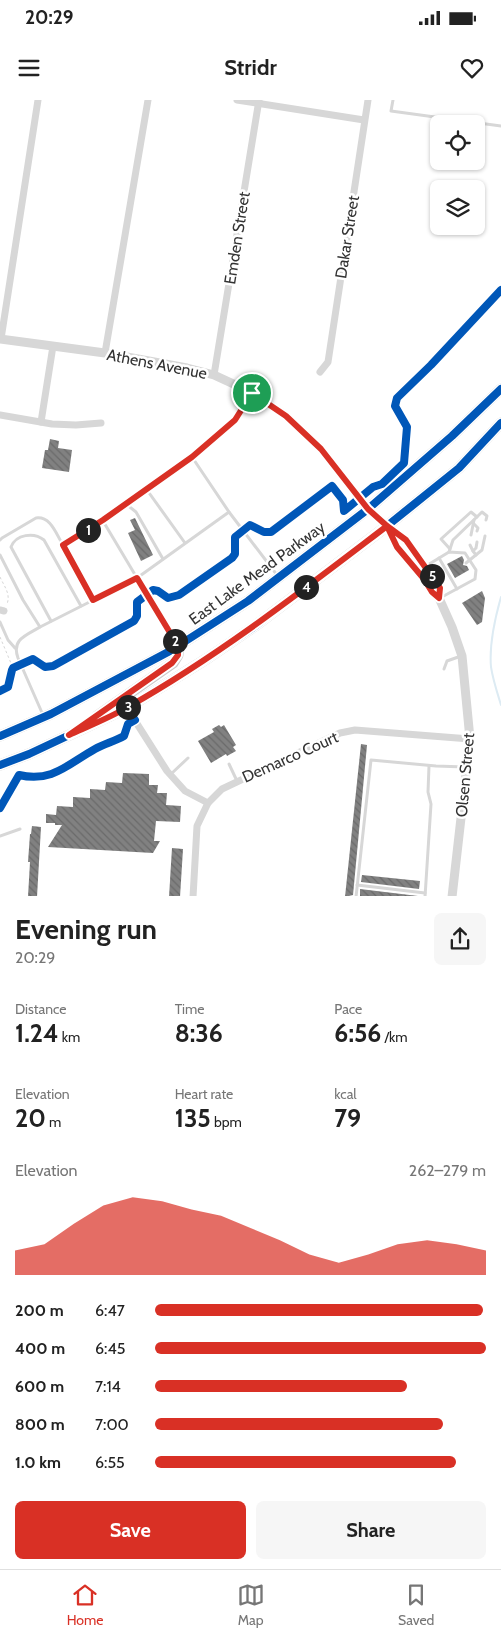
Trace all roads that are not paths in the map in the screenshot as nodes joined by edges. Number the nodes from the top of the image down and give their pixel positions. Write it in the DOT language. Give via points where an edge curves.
graph roads {
  1 [pos="38,100"];
  2 [pos="148,100"];
  3 [pos="237,100"];
  4 [pos="368,100"];
  5 [pos="393,100"];
  6 [pos="259,102"];
  7 [pos="364,120"];
  8 [pos="501,126"];
  9 [pos="0,339"];
  10 [pos="53,346"];
  11 [pos="105,354"];
  12 [pos="320,372"];
  13 [pos="214,376"];
  14 [pos="501,389"];
  15 [pos="252,393"];
  16 [pos="0,415"];
  17 [pos="41,422"];
  18 [pos="101,423"];
  19 [pos="501,423"];
  20 [pos="192,457"];
  21 [pos="147,490"];
  22 [pos="126,504"];
  23 [pos="368,509"];
  24 [pos="229,512"];
  25 [pos="378,518"];
  26 [pos="103,520"];
  27 [pos="475,520"];
  28 [pos="486,520"];
  29 [pos="387,526"];
  30 [pos="478,531"];
  31 [pos="471,535"];
  32 [pos="485,536"];
  33 [pos="0,540"];
  34 [pos="477,542"];
  35 [pos="185,543"];
  36 [pos="63,545"];
  37 [pos="470,545"];
  38 [pos="450,550"];
  39 [pos="474,551"];
  40 [pos="476,555"];
  41 [pos="0,556"];
  42 [pos="439,558"];
  43 [pos="163,559"];
  44 [pos="470,561"];
  45 [pos="466,563"];
  46 [pos="426,566"];
  47 [pos="279,577"];
  48 [pos="137,578"];
  49 [pos="457,589"];
  50 [pos="439,598"];
  51 [pos="93,600"];
  52 [pos="80,606"];
  53 [pos="51,621"];
  54 [pos="0,622"];
  55 [pos="40,627"];
  56 [pos="178,646"];
  57 [pos="15,648"];
  58 [pos="462,656"];
  59 [pos="444,669"];
  60 [pos="127,708"];
  61 [pos="44,717"];
  62 [pos="69,735"];
  63 [pos="0,736"];
  64 [pos="470,739"];
  65 [pos="188,758"];
  66 [pos="229,764"];
  67 [pos="0,765"];
  68 [pos="429,766"];
  69 [pos="467,768"];
  70 [pos="170,775"];
  71 [pos="238,781"];
  72 [pos="208,804"];
  73 [pos="20,829"];
  74 [pos="0,836"];
  75 [pos="357,885"];
  76 [pos="425,895"];
  77 [pos="193,896"];
  78 [pos="356,896"];
  79 [pos="452,896"];
  1 -- 9 [label="street"];
  2 -- 11 [label="street"];
  3 -- 6 [label="street"];
  4 -- 7 [label="street, Dakar Street"];
  5 -- 8 [label="lane" via="391,111"];
  6 -- 7 [label="street"];
  6 -- 13 [label="street, Emden Street"];
  7 -- 12 [label="street, Dakar Street" via="328,362"];
  9 -- 10 [label="street, Athens Avenue"];
  10 -- 11 [label="street, Athens Avenue"];
  10 -- 17 [label="street"];
  11 -- 13 [label="street, Athens Avenue" via="173,365"];
  13 -- 15 [label="street, Athens Avenue"];
  14 -- 23 [label="main road, East Lake Mead Parkway"];
  15 -- 20 [label="lane" via="235,420"];
  15 -- 23 [label="street, Athens Avenue" via="286,416 321,449"];
  16 -- 17 [label="street"];
  17 -- 18 [label="street" via="64,425"];
  19 -- 29 [label="main road" via="459,468"];
  20 -- 21 [label="lane"];
  20 -- 24 [label="lane"];
  21 -- 22 [label="lane"];
  21 -- 35 [label="lane"];
  22 -- 26 [label="lane"];
  22 -- 43 [label="lane" via="136,512"];
  23 -- 25 [label="street, Athens Avenue"];
  23 -- 47 [label="main road, East Lake Mead Parkway"];
  24 -- 35 [label="lane"];
  24 -- 47 [label="lane"];
  25 -- 29 [label="street, Olsen Street"];
  26 -- 36 [label="lane"];
  26 -- 48 [label="lane"];
  27 -- 28 [label="lane" via="482,512 487,516"];
  27 -- 30 [label="lane"];
  27 -- 31 [label="lane"];
  27 -- 38 [label="lane" via="453,540"];
  27 -- 38 [label="lane" via="470,512 441,539"];
  29 -- 46 [label="street, Olsen Street" via="406,540"];
  29 -- 50 [label="street, Olsen Street" via="397,547"];
  29 -- 60 [label="main road" via="255,626"];
  32 -- 40 [label="lane" via="482,550"];
  33 -- 36 [label="lane" via="40,518 48,520"];
  34 -- 39 [label="lane"];
  35 -- 43 [label="lane"];
  36 -- 51 [label="lane"];
  37 -- 39 [label="lane"];
  38 -- 42 [label="lane"];
  38 -- 44 [label="lane" via="465,553"];
  39 -- 40 [label="lane"];
  40 -- 44 [label="lane"];
  41 -- 55 [label="lane"];
  42 -- 46 [label="lane"];
  42 -- 49 [label="lane"];
  43 -- 48 [label="lane"];
  44 -- 45 [label="lane"];
  44 -- 49 [label="lane" via="476,570 475,579"];
  46 -- 50 [label="street, Olsen Street" via="440,588"];
  47 -- 56 [label="main road, East Lake Mead Parkway"];
  48 -- 51 [label="lane"];
  48 -- 56 [label="lane"];
  49 -- 50 [label="lane"];
  50 -- 58 [label="street, Olsen Street"];
  51 -- 52 [label="lane"];
  52 -- 53 [label="lane"];
  52 -- 53 [label="lane" via="44,540 35,535 21,537 11,547"];
  53 -- 55 [label="lane"];
  54 -- 57 [label="lane"];
  55 -- 57 [label="lane" via="18,641"];
  56 -- 61 [label="main road, East Lake Mead Parkway"];
  56 -- 62 [label="main road" via="178,655 172,663"];
  57 -- 61 [label="lane" via="15,669"];
  58 -- 59 [label="lane" via="446,661"];
  58 -- 64 [label="street, Olsen Street"];
  60 -- 62 [label="main road"];
  60 -- 70 [label="street"];
  61 -- 63 [label="main road, East Lake Mead Parkway"];
  62 -- 67 [label="main road"];
  64 -- 69 [label="street, Olsen Street"];
  64 -- 71 [label="street, Demarco Court" via="355,730"];
  65 -- 70 [label="lane"];
  66 -- 71 [label="lane"];
  68 -- 69 [label="lane"];
  68 -- 75 [label="lane" via="371,760"];
  68 -- 76 [label="lane" via="431,804"];
  69 -- 79 [label="street, Olsen Street"];
  70 -- 72 [label="street" via="185,791"];
  71 -- 72 [label="street, Demarco Court" via="222,789"];
  72 -- 77 [label="street, Demarco Court" via="197,826"];
  73 -- 74 [label="lane"];
  75 -- 76 [label="lane"];
  75 -- 78 [label="lane"];
}
